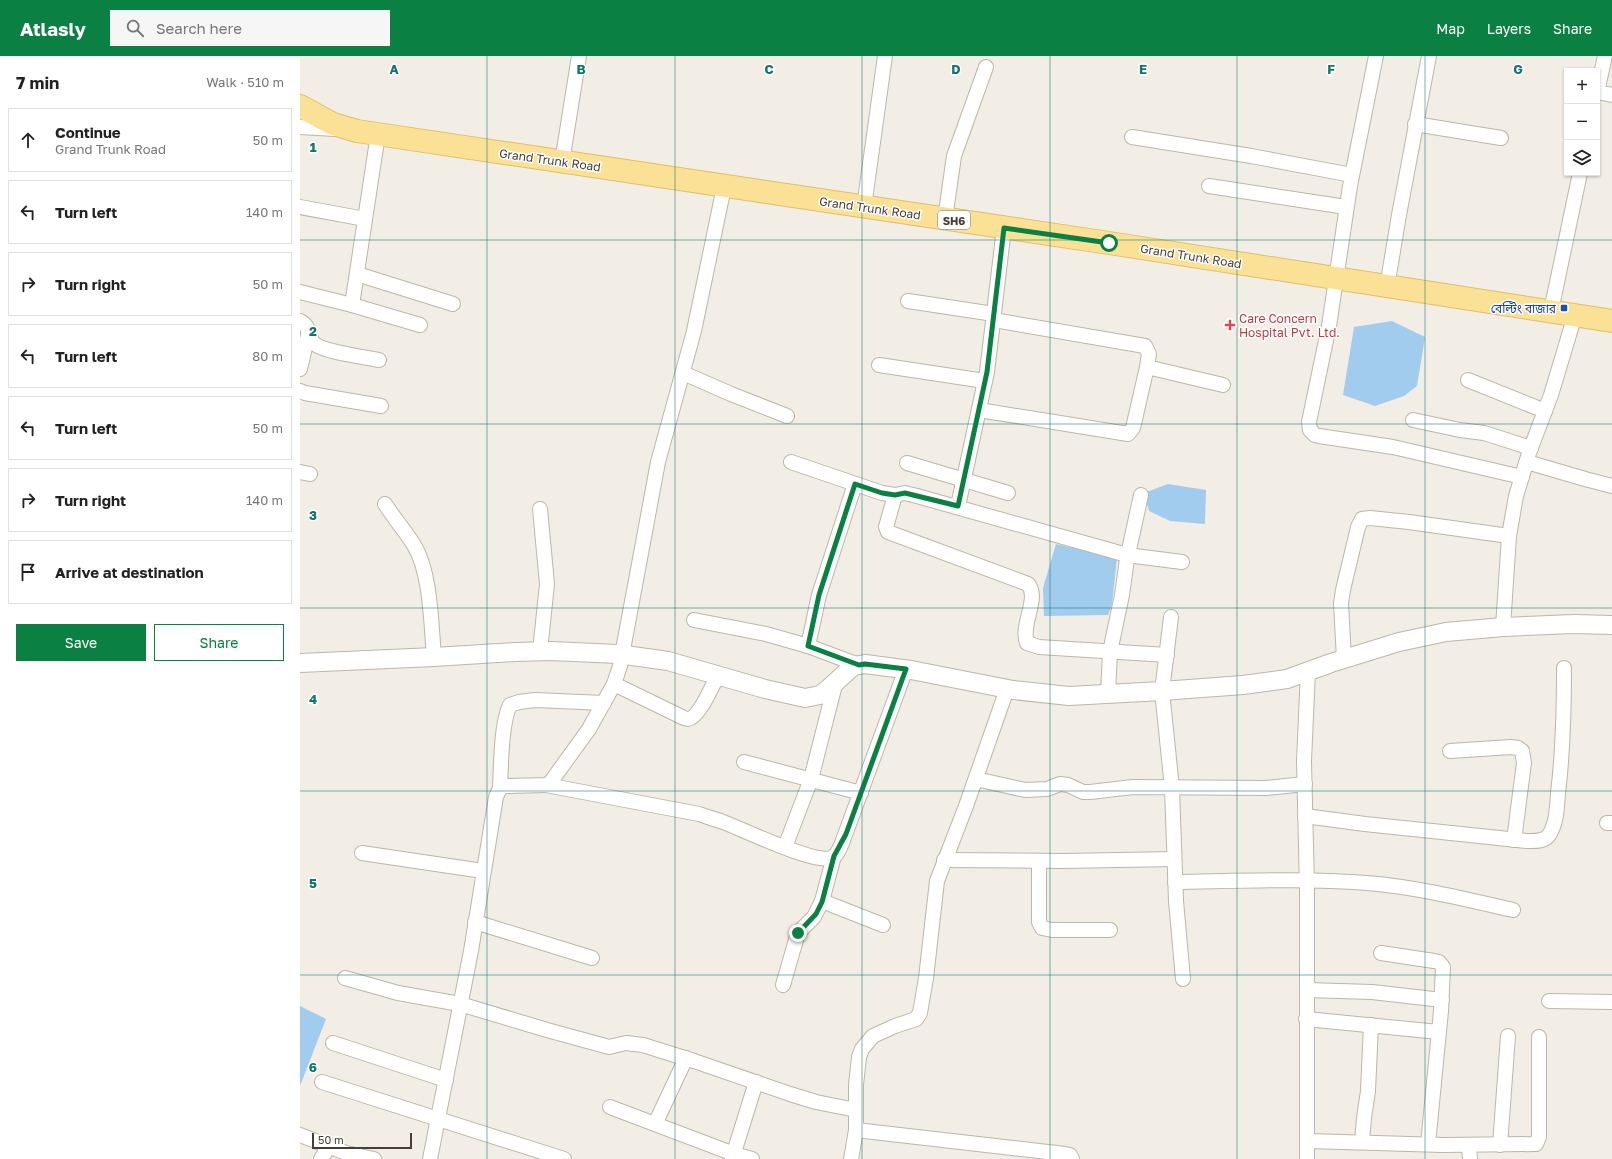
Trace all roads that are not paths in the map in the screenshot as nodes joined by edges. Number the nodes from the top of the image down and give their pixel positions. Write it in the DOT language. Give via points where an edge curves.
graph roads {
  1 [pos="579,56"];
  2 [pos="885,56"];
  3 [pos="1376,56"];
  4 [pos="1429,56"];
  5 [pos="1604,56"];
  6 [pos="986,67"];
  7 [pos="1600,77"];
  8 [pos="1600,92"];
  9 [pos="1612,94"];
  10 [pos="300,106"];
  11 [pos="1415,124"];
  12 [pos="300,126"];
  13 [pos="367,133"];
  14 [pos="1132,138"];
  15 [pos="1501,138"];
  16 [pos="562,162"];
  17 [pos="1352,175"];
  18 [pos="1579,176"];
  19 [pos="1209,186"];
  20 [pos="724,187"];
  21 [pos="300,207"];
  22 [pos="864,207"];
  23 [pos="1346,208"];
  24 [pos="365,219"];
  25 [pos="945,219"];
  26 [pos="1004,228"];
  27 [pos="357,274"];
  28 [pos="1336,279"];
  29 [pos="1387,287"];
  30 [pos="300,292"];
  31 [pos="908,300"];
  32 [pos="453,304"];
  33 [pos="352,305"];
  34 [pos="1551,311"];
  35 [pos="1575,315"];
  36 [pos="994,317"];
  37 [pos="1612,320"];
  38 [pos="420,325"];
  39 [pos="304,326"];
  40 [pos="379,360"];
  41 [pos="879,365"];
  42 [pos="1147,367"];
  43 [pos="300,369"];
  44 [pos="683,372"];
  45 [pos="1468,380"];
  46 [pos="985,381"];
  47 [pos="1223,385"];
  48 [pos="300,391"];
  49 [pos="381,406"];
  50 [pos="979,410"];
  51 [pos="1545,411"];
  52 [pos="788,416"];
  53 [pos="1413,420"];
  54 [pos="1531,448"];
  55 [pos="791,462"];
  56 [pos="1527,462"];
  57 [pos="907,463"];
  58 [pos="1522,477"];
  59 [pos="964,480"];
  60 [pos="855,484"];
  61 [pos="1612,486"];
  62 [pos="1008,493"];
  63 [pos="895,495"];
  64 [pos="1141,495"];
  65 [pos="385,504"];
  66 [pos="958,506"];
  67 [pos="540,509"];
  68 [pos="1509,536"];
  69 [pos="1128,555"];
  70 [pos="1182,562"];
  71 [pos="1171,617"];
  72 [pos="694,620"];
  73 [pos="1612,625"];
  74 [pos="1503,627"];
  75 [pos="808,646"];
  76 [pos="540,651"];
  77 [pos="1110,652"];
  78 [pos="1167,655"];
  79 [pos="623,656"];
  80 [pos="434,657"];
  81 [pos="1344,659"];
  82 [pos="300,663"];
  83 [pos="859,665"];
  84 [pos="1564,668"];
  85 [pos="906,669"];
  86 [pos="1308,671"];
  87 [pos="718,675"];
  88 [pos="836,681"];
  89 [pos="614,684"];
  90 [pos="1007,689"];
  91 [pos="1162,691"];
  92 [pos="1108,694"];
  93 [pos="604,703"];
  94 [pos="1450,751"];
  95 [pos="744,762"];
  96 [pos="811,779"];
  97 [pos="976,779"];
  98 [pos="1304,784"];
  99 [pos="546,785"];
  100 [pos="500,788"];
  101 [pos="1172,788"];
  102 [pos="861,792"];
  103 [pos="1305,816"];
  104 [pos="1514,840"];
  105 [pos="785,847"];
  106 [pos="362,853"];
  107 [pos="834,856"];
  108 [pos="1174,859"];
  109 [pos="944,860"];
  110 [pos="1039,861"];
  111 [pos="483,871"];
  112 [pos="1307,880"];
  113 [pos="1175,882"];
  114 [pos="822,902"];
  115 [pos="1513,910"];
  116 [pos="475,922"];
  117 [pos="883,925"];
  118 [pos="1110,930"];
  119 [pos="1381,953"];
  120 [pos="592,958"];
  121 [pos="345,978"];
  122 [pos="1183,979"];
  123 [pos="783,985"];
  124 [pos="1307,990"];
  125 [pos="1442,1000"];
  126 [pos="1549,1001"];
  127 [pos="1612,1002"];
  128 [pos="460,1004"];
  129 [pos="1306,1019"];
  130 [pos="1371,1025"];
  131 [pos="1439,1032"];
  132 [pos="1508,1036"];
  133 [pos="1539,1037"];
  134 [pos="333,1043"];
  135 [pos="686,1058"];
  136 [pos="446,1080"];
  137 [pos="322,1082"];
  138 [pos="756,1082"];
  139 [pos="610,1107"];
  140 [pos="856,1110"];
  141 [pos="438,1119"];
  142 [pos="655,1124"];
  143 [pos="856,1130"];
  144 [pos="300,1135"];
  145 [pos="1308,1141"];
  146 [pos="1362,1142"];
  147 [pos="1428,1144"];
  148 [pos="1469,1145"];
  149 [pos="1500,1145"];
  150 [pos="329,1146"];
  151 [pos="733,1156"];
  152 [pos="352,1157"];
  153 [pos="322,1159"];
  154 [pos="374,1159"];
  155 [pos="430,1159"];
  156 [pos="564,1159"];
  157 [pos="752,1159"];
  158 [pos="851,1159"];
  159 [pos="1072,1159"];
  160 [pos="1306,1159"];
  161 [pos="1470,1159"];
  1 -- 16 [label="street"];
  2 -- 22 [label="street"];
  3 -- 17 [label="street"];
  4 -- 11 [label="street"];
  5 -- 7 [label="street"];
  6 -- 25 [label="street" via="954,156"];
  8 -- 9 [label="street"];
  10 -- 13 [label="main road, Grand Trunk Road / SH6" via="333,124"];
  11 -- 15 [label="street"];
  11 -- 29 [label="street"];
  12 -- 13 [label="street"];
  13 -- 16 [label="main road, Grand Trunk Road / SH6"];
  13 -- 24 [label="street"];
  14 -- 17 [label="street"];
  16 -- 20 [label="main road, Grand Trunk Road / SH6"];
  17 -- 23 [label="street"];
  18 -- 34 [label="street"];
  19 -- 23 [label="street"];
  20 -- 22 [label="main road, Grand Trunk Road / SH6"];
  20 -- 44 [label="street"];
  21 -- 24 [label="street"];
  22 -- 25 [label="main road, Grand Trunk Road / SH6"];
  23 -- 28 [label="street"];
  24 -- 27 [label="street"];
  25 -- 26 [label="main road, Grand Trunk Road / SH6"];
  26 -- 28 [label="main road, Grand Trunk Road / SH6"];
  26 -- 36 [label="street"];
  27 -- 32 [label="street"];
  27 -- 33 [label="street"];
  28 -- 29 [label="main road, Grand Trunk Road / SH6"];
  28 -- 58 [label="street" via="1309,422 1310,430 1319,436 1393,447"];
  29 -- 34 [label="main road, Grand Trunk Road / SH6"];
  30 -- 33 [label="street"];
  31 -- 36 [label="street"];
  33 -- 38 [label="street"];
  34 -- 35 [label="main road, Grand Trunk Road / SH6"];
  35 -- 37 [label="main road, Grand Trunk Road / SH6"];
  35 -- 51 [label="street"];
  36 -- 42 [label="street" via="1146,346 1149,354"];
  36 -- 46 [label="street"];
  39 -- 40 [label="street" via="312,341 321,347"];
  39 -- 43 [label="street"];
  41 -- 46 [label="street"];
  42 -- 47 [label="street"];
  42 -- 50 [label="street" via="1133,428 1128,434"];
  44 -- 52 [label="street"];
  44 -- 79 [label="street" via="658,462"];
  45 -- 51 [label="street"];
  46 -- 50 [label="street"];
  48 -- 49 [label="street"];
  50 -- 59 [label="street"];
  51 -- 54 [label="street"];
  53 -- 54 [label="street" via="1484,433"];
  54 -- 56 [label="street"];
  55 -- 60 [label="street"];
  56 -- 58 [label="street"];
  56 -- 61 [label="street"];
  57 -- 59 [label="street"];
  58 -- 68 [label="street"];
  59 -- 62 [label="street"];
  59 -- 66 [label="street"];
  60 -- 63 [label="street"];
  60 -- 75 [label="street" via="819,595"];
  63 -- 66 [label="street" via="905,493"];
  63 -- 77 [label="street" via="886,526 888,532 1030,586 1033,595 1025,632 1027,642 1039,646"];
  64 -- 69 [label="street"];
  65 -- 80 [label="street" via="414,545 420,558 427,591"];
  66 -- 69 [label="street"];
  67 -- 76 [label="street" via="547,591"];
  68 -- 74 [label="street"];
  68 -- 81 [label="street" via="1409,522 1362,519 1358,526 1343,590 1341,615"];
  69 -- 70 [label="street"];
  69 -- 77 [label="street"];
  71 -- 78 [label="street"];
  72 -- 75 [label="street" via="766,634"];
  73 -- 74 [label="street"];
  74 -- 81 [label="street" via="1446,632 1399,642"];
  75 -- 83 [label="street"];
  76 -- 79 [label="street"];
  76 -- 80 [label="street"];
  77 -- 78 [label="street"];
  77 -- 92 [label="street"];
  78 -- 91 [label="street"];
  79 -- 87 [label="street" via="668,661"];
  79 -- 89 [label="street"];
  80 -- 82 [label="street"];
  81 -- 86 [label="street"];
  83 -- 85 [label="street"];
  83 -- 88 [label="street" via="854,666"];
  84 -- 104 [label="street" via="1563,755 1554,823 1546,839"];
  85 -- 90 [label="street"];
  85 -- 102 [label="street"];
  86 -- 91 [label="street" via="1287,679"];
  86 -- 98 [label="street"];
  87 -- 88 [label="street" via="805,698 820,695"];
  87 -- 89 [label="street" via="696,715 689,719"];
  88 -- 96 [label="street"];
  89 -- 93 [label="street"];
  90 -- 92 [label="street" via="1070,696"];
  90 -- 97 [label="street"];
  91 -- 92 [label="street"];
  91 -- 101 [label="street"];
  93 -- 99 [label="street" via="553,780"];
  93 -- 100 [label="street" via="535,700 510,706 506,715"];
  94 -- 104 [label="street" via="1511,748 1522,751 1524,763"];
  95 -- 96 [label="street"];
  96 -- 102 [label="street"];
  96 -- 105 [label="street"];
  97 -- 101 [label="street" via="1025,790 1047,789 1060,784 1083,792 1133,787"];
  97 -- 109 [label="street"];
  98 -- 101 [label="street" via="1266,788"];
  98 -- 103 [label="street"];
  99 -- 100 [label="street"];
  99 -- 105 [label="street" via="699,814"];
  100 -- 111 [label="street" via="496,796"];
  101 -- 108 [label="street"];
  102 -- 107 [label="street" via="842,843"];
  103 -- 104 [label="street"];
  103 -- 112 [label="street"];
  105 -- 107 [label="street" via="826,858"];
  106 -- 111 [label="street"];
  107 -- 114 [label="street"];
  108 -- 110 [label="street"];
  108 -- 113 [label="street"];
  109 -- 110 [label="street"];
  109 -- 140 [label="street" via="937,881 920,1013 916,1019 872,1036 862,1049 858,1063"];
  110 -- 118 [label="street" via="1039,922 1042,928"];
  111 -- 116 [label="street"];
  112 -- 113 [label="street"];
  112 -- 115 [label="street" via="1384,885"];
  112 -- 124 [label="street"];
  113 -- 122 [label="street"];
  114 -- 117 [label="street"];
  114 -- 123 [label="street" via="814,917 798,933"];
  116 -- 120 [label="street"];
  116 -- 128 [label="street"];
  119 -- 125 [label="street" via="1442,964"];
  121 -- 128 [label="street" via="398,993"];
  124 -- 125 [label="street" via="1372,992"];
  124 -- 129 [label="street"];
  125 -- 131 [label="street"];
  126 -- 127 [label="street"];
  128 -- 135 [label="street" via="609,1047 633,1043"];
  128 -- 136 [label="street"];
  129 -- 130 [label="street"];
  129 -- 145 [label="street"];
  130 -- 131 [label="street"];
  130 -- 146 [label="street" via="1368,1092"];
  131 -- 147 [label="street"];
  132 -- 149 [label="street"];
  133 -- 149 [label="street" via="1538,1142"];
  134 -- 136 [label="street"];
  135 -- 138 [label="street"];
  135 -- 142 [label="street"];
  136 -- 141 [label="street"];
  137 -- 141 [label="street"];
  138 -- 140 [label="street" via="816,1102"];
  138 -- 151 [label="street"];
  139 -- 142 [label="street"];
  140 -- 143 [label="street"];
  141 -- 155 [label="street"];
  141 -- 156 [label="street"];
  142 -- 151 [label="street"];
  143 -- 158 [label="street"];
  143 -- 159 [label="street" via="1065,1154 1070,1155"];
  144 -- 150 [label="street"];
  145 -- 146 [label="street"];
  145 -- 160 [label="street"];
  146 -- 147 [label="street"];
  147 -- 148 [label="street"];
  148 -- 149 [label="street"];
  148 -- 161 [label="street"];
  150 -- 152 [label="street"];
  150 -- 153 [label="street"];
  151 -- 157 [label="street"];
  152 -- 154 [label="street"];
}
